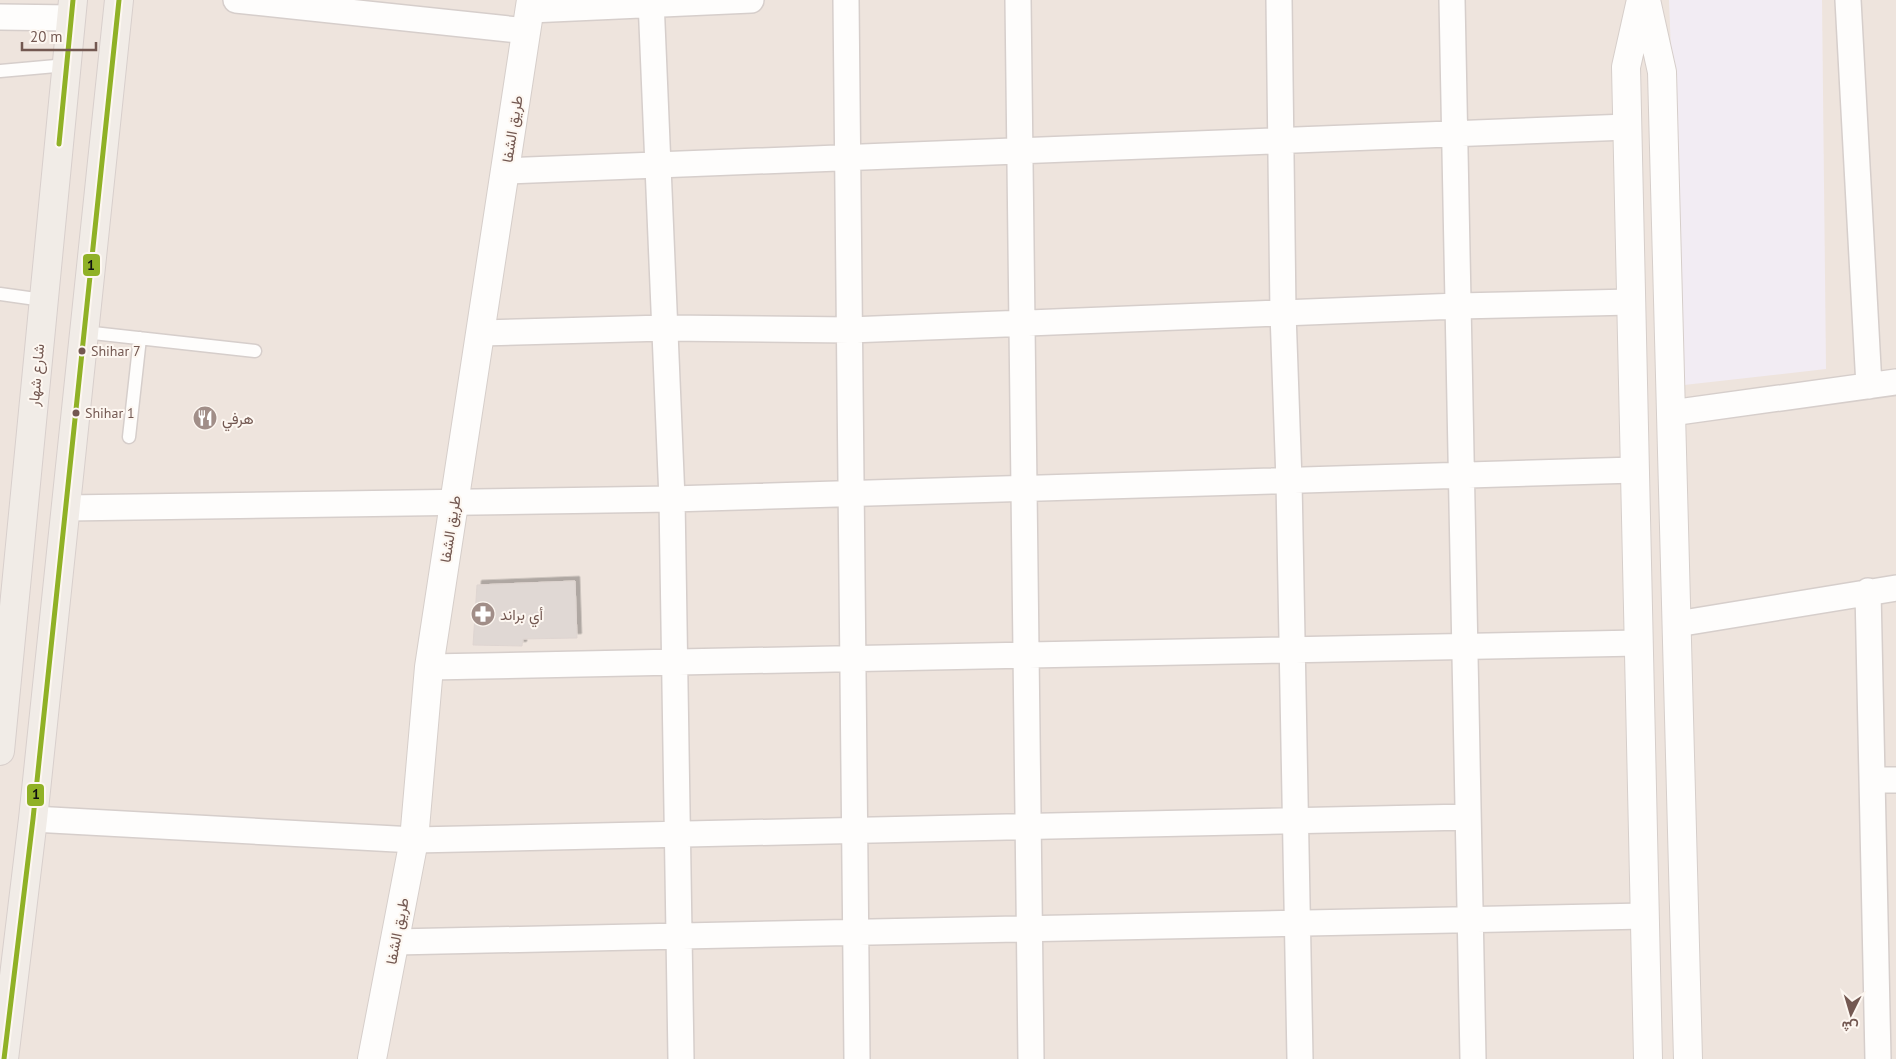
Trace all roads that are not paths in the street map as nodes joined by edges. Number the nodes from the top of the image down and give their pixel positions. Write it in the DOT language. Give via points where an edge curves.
graph roads {
  1 [pos="119,0"];
  2 [pos="236,0"];
  3 [pos="751,0"];
  4 [pos="846,0"];
  5 [pos="1018,0"];
  6 [pos="1279,0"];
  7 [pos="1452,0"];
  8 [pos="1641,0"];
  9 [pos="1646,0"];
  10 [pos="1848,0"];
  11 [pos="651,2"];
  12 [pos="294,3"];
  13 [pos="72,9"];
  14 [pos="530,13"];
  15 [pos="0,17"];
  16 [pos="67,65"];
  17 [pos="0,71"];
  18 [pos="1627,128"];
  19 [pos="1455,134"];
  20 [pos="1282,141"];
  21 [pos="1019,152"];
  22 [pos="848,157"];
  23 [pos="658,165"];
  24 [pos="505,171"];
  25 [pos="0,294"];
  26 [pos="43,300"];
  27 [pos="1631,302"];
  28 [pos="1458,306"];
  29 [pos="1284,313"];
  30 [pos="1021,323"];
  31 [pos="664,328"];
  32 [pos="850,330"];
  33 [pos="84,332"];
  34 [pos="480,332"];
  35 [pos="140,338"];
  36 [pos="255,351"];
  37 [pos="1896,382"];
  38 [pos="1868,386"];
  39 [pos="1672,413"];
  40 [pos="129,437"];
  41 [pos="1635,470"];
  42 [pos="1462,476"];
  43 [pos="1289,481"];
  44 [pos="1024,488"];
  45 [pos="851,494"];
  46 [pos="672,499"];
  47 [pos="454,501"];
  48 [pos="66,508"];
  49 [pos="1896,588"];
  50 [pos="1868,592"];
  51 [pos="1677,624"];
  52 [pos="1639,643"];
  53 [pos="1465,646"];
  54 [pos="1292,650"];
  55 [pos="1026,655"];
  56 [pos="853,659"];
  57 [pos="674,662"];
  58 [pos="429,668"];
  59 [pos="4,677"];
  60 [pos="0,751"];
  61 [pos="1884,780"];
  62 [pos="1468,817"];
  63 [pos="33,819"];
  64 [pos="1296,820"];
  65 [pos="1028,826"];
  66 [pos="854,830"];
  67 [pos="677,834"];
  68 [pos="414,840"];
  69 [pos="1645,916"];
  70 [pos="1470,920"];
  71 [pos="1298,923"];
  72 [pos="1029,929"];
  73 [pos="856,933"];
  74 [pos="679,937"];
  75 [pos="394,942"];
  76 [pos="4,1059"];
  77 [pos="372,1059"];
  78 [pos="681,1059"];
  79 [pos="857,1059"];
  80 [pos="1031,1059"];
  81 [pos="1300,1059"];
  82 [pos="1473,1059"];
  83 [pos="1648,1059"];
  84 [pos="1688,1059"];
  85 [pos="1878,1059"];
  1 -- 33 [label="main road"];
  2 -- 12 [label="street"];
  3 -- 11 [label="street"];
  4 -- 22 [label="street"];
  5 -- 21 [label="street"];
  6 -- 20 [label="street"];
  7 -- 19 [label="street"];
  8 -- 18 [label="street" via="1626,67"];
  9 -- 39 [label="street" via="1662,72"];
  10 -- 38 [label="street"];
  11 -- 14 [label="street"];
  11 -- 23 [label="street"];
  12 -- 14 [label="street"];
  13 -- 15 [label="street"];
  13 -- 16 [label="main road, شارع شهار"];
  14 -- 24 [label="street, طريق الشفا"];
  16 -- 17 [label="lane"];
  16 -- 26 [label="main road, شارع شهار"];
  18 -- 19 [label="street"];
  18 -- 27 [label="street"];
  19 -- 20 [label="street"];
  19 -- 28 [label="street"];
  20 -- 21 [label="street"];
  20 -- 29 [label="street"];
  21 -- 22 [label="street"];
  21 -- 30 [label="street"];
  22 -- 23 [label="street"];
  22 -- 32 [label="street"];
  23 -- 24 [label="street"];
  23 -- 31 [label="street"];
  24 -- 34 [label="street, طريق الشفا"];
  25 -- 26 [label="lane"];
  26 -- 59 [label="main road, شارع شهار"];
  27 -- 28 [label="street"];
  27 -- 41 [label="street"];
  28 -- 29 [label="street"];
  28 -- 42 [label="street"];
  29 -- 30 [label="street"];
  29 -- 43 [label="street"];
  30 -- 32 [label="street"];
  30 -- 44 [label="street"];
  31 -- 32 [label="street"];
  31 -- 34 [label="street"];
  31 -- 46 [label="street"];
  32 -- 45 [label="street"];
  33 -- 35 [label="lane"];
  33 -- 48 [label="main road"];
  34 -- 47 [label="street, طريق الشفا"];
  35 -- 36 [label="lane"];
  35 -- 40 [label="lane"];
  37 -- 38 [label="street"];
  38 -- 39 [label="street"];
  39 -- 51 [label="street"];
  41 -- 42 [label="street"];
  41 -- 52 [label="street"];
  42 -- 43 [label="street"];
  42 -- 53 [label="street"];
  43 -- 44 [label="street"];
  43 -- 54 [label="street"];
  44 -- 45 [label="street"];
  44 -- 55 [label="street"];
  45 -- 46 [label="street"];
  45 -- 56 [label="street"];
  46 -- 47 [label="street"];
  46 -- 57 [label="street"];
  47 -- 48 [label="street"];
  47 -- 58 [label="street, طريق الشفا"];
  48 -- 63 [label="main road"];
  49 -- 50 [label="street"];
  50 -- 51 [label="street"];
  50 -- 61 [label="street"];
  51 -- 84 [label="street"];
  52 -- 53 [label="street"];
  52 -- 69 [label="street"];
  53 -- 54 [label="street"];
  53 -- 62 [label="street"];
  54 -- 55 [label="street"];
  54 -- 64 [label="street"];
  55 -- 56 [label="street"];
  55 -- 65 [label="street"];
  56 -- 57 [label="street"];
  56 -- 66 [label="street"];
  57 -- 58 [label="street"];
  57 -- 67 [label="street"];
  58 -- 68 [label="street, طريق الشفا"];
  59 -- 60 [label="main road, شارع شهار"];
  61 -- 85 [label="street"];
  62 -- 64 [label="street"];
  62 -- 70 [label="street"];
  63 -- 68 [label="street"];
  63 -- 76 [label="main road"];
  64 -- 65 [label="street"];
  64 -- 71 [label="street"];
  65 -- 66 [label="street"];
  65 -- 72 [label="street"];
  66 -- 67 [label="street"];
  66 -- 73 [label="street"];
  67 -- 68 [label="street"];
  67 -- 74 [label="street"];
  68 -- 75 [label="street, طريق الشفا"];
  69 -- 70 [label="street"];
  69 -- 83 [label="street"];
  70 -- 71 [label="street"];
  70 -- 82 [label="street"];
  71 -- 72 [label="street"];
  71 -- 81 [label="street"];
  72 -- 73 [label="street"];
  72 -- 80 [label="street"];
  73 -- 74 [label="street"];
  73 -- 79 [label="street"];
  74 -- 75 [label="street"];
  74 -- 78 [label="street"];
  75 -- 77 [label="street, طريق الشفا"];
}
